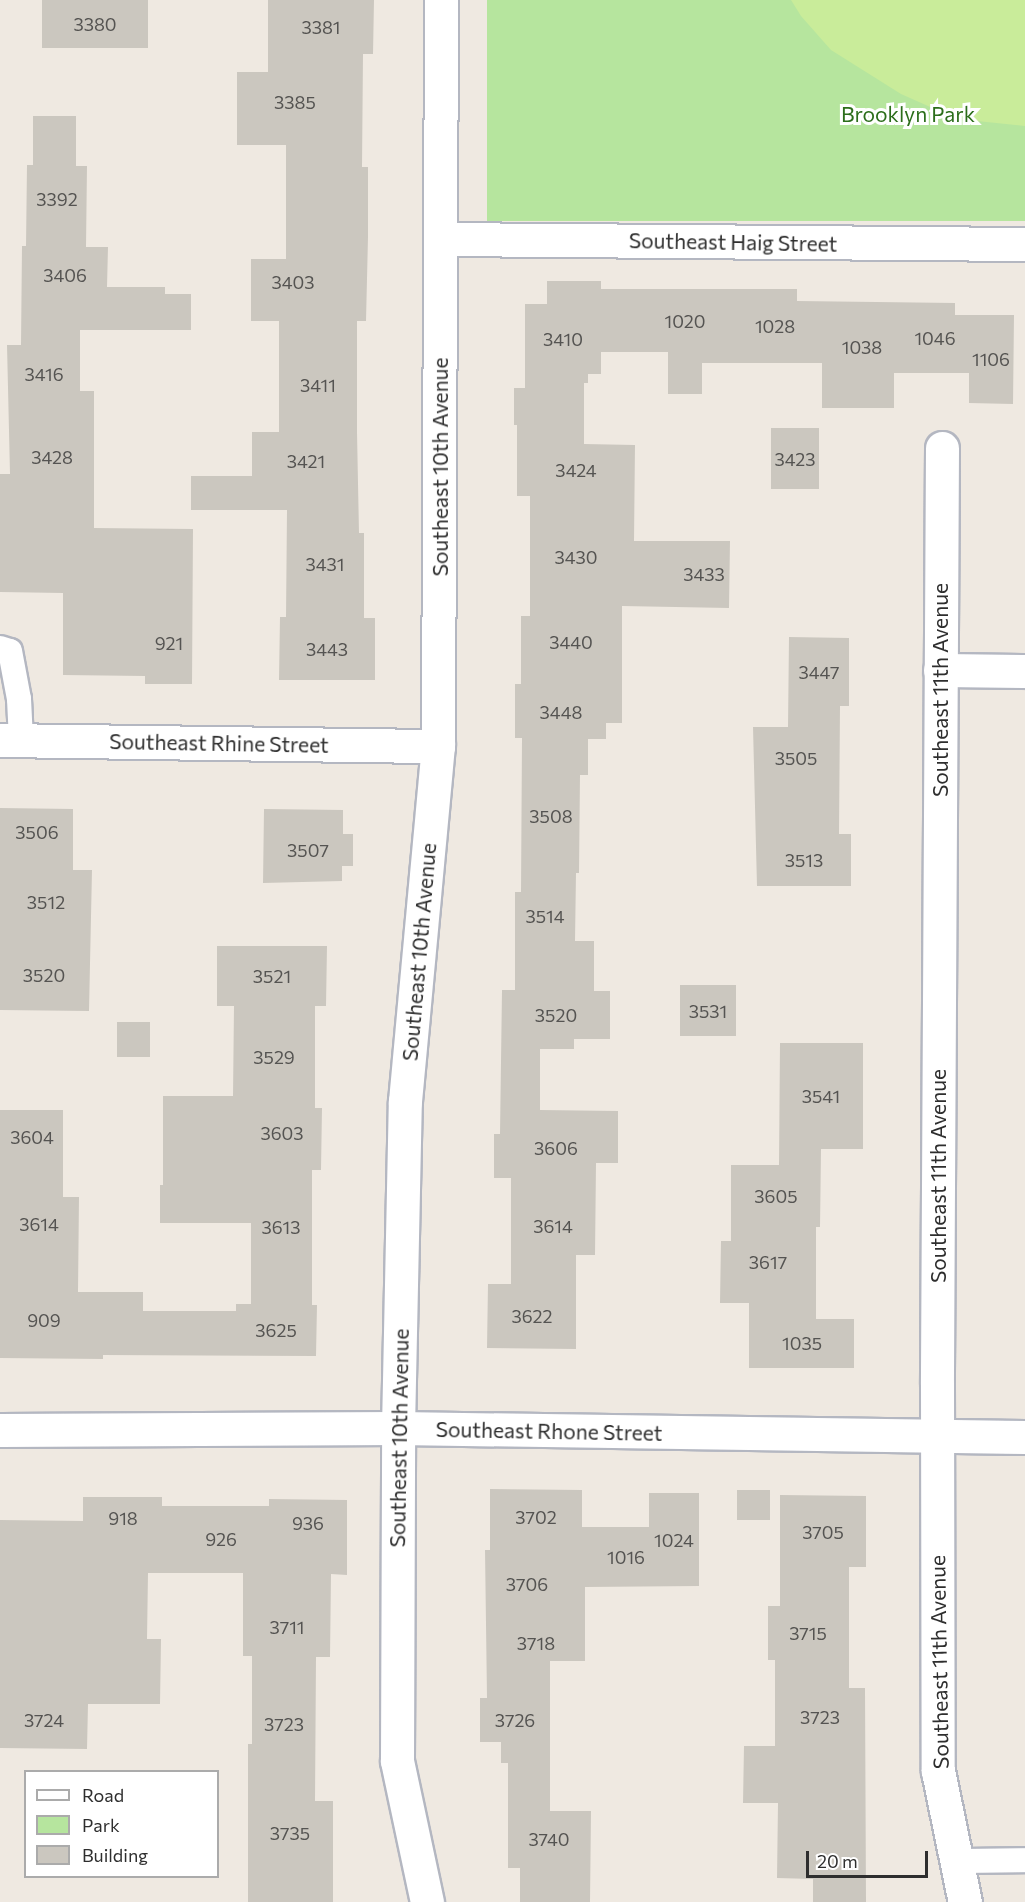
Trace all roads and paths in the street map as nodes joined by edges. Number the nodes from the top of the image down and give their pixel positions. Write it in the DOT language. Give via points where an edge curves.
graph roads {
  1 [pos="441,0"];
  2 [pos="441,239"];
  3 [pos="1025,244"];
  4 [pos="942,448"];
  5 [pos="0,648"];
  6 [pos="940,670"];
  7 [pos="1025,671"];
  8 [pos="11,740"];
  9 [pos="438,746"];
  10 [pos="398,1428"];
  11 [pos="0,1430"];
  12 [pos="937,1437"];
  13 [pos="1025,1437"];
  14 [pos="1025,1860"];
  15 [pos="957,1861"];
  16 [pos="427,1902"];
  17 [pos="965,1902"];
  1 -- 2 [label="street, Southeast 10th Avenue"];
  2 -- 3 [label="street, Southeast Haig Street"];
  2 -- 9 [label="street, Southeast 10th Avenue"];
  4 -- 6 [label="street, Southeast 11th Avenue"];
  5 -- 8 [label="lane" via="10,651 19,699"];
  6 -- 7 [label="street"];
  6 -- 12 [label="street, Southeast 11th Avenue"];
  8 -- 9 [label="street, Southeast Rhine Street"];
  9 -- 10 [label="street, Southeast 10th Avenue" via="405,1101"];
  10 -- 11 [label="street, Southeast Rhone Street"];
  10 -- 12 [label="street, Southeast Rhone Street"];
  10 -- 16 [label="street, Southeast 10th Avenue" via="398,1761"];
  12 -- 13 [label="street, Southeast Rhone Street"];
  12 -- 15 [label="street, Southeast 11th Avenue" via="938,1772"];
  14 -- 15 [label="lane"];
  15 -- 17 [label="street, Southeast 11th Avenue"];
}
